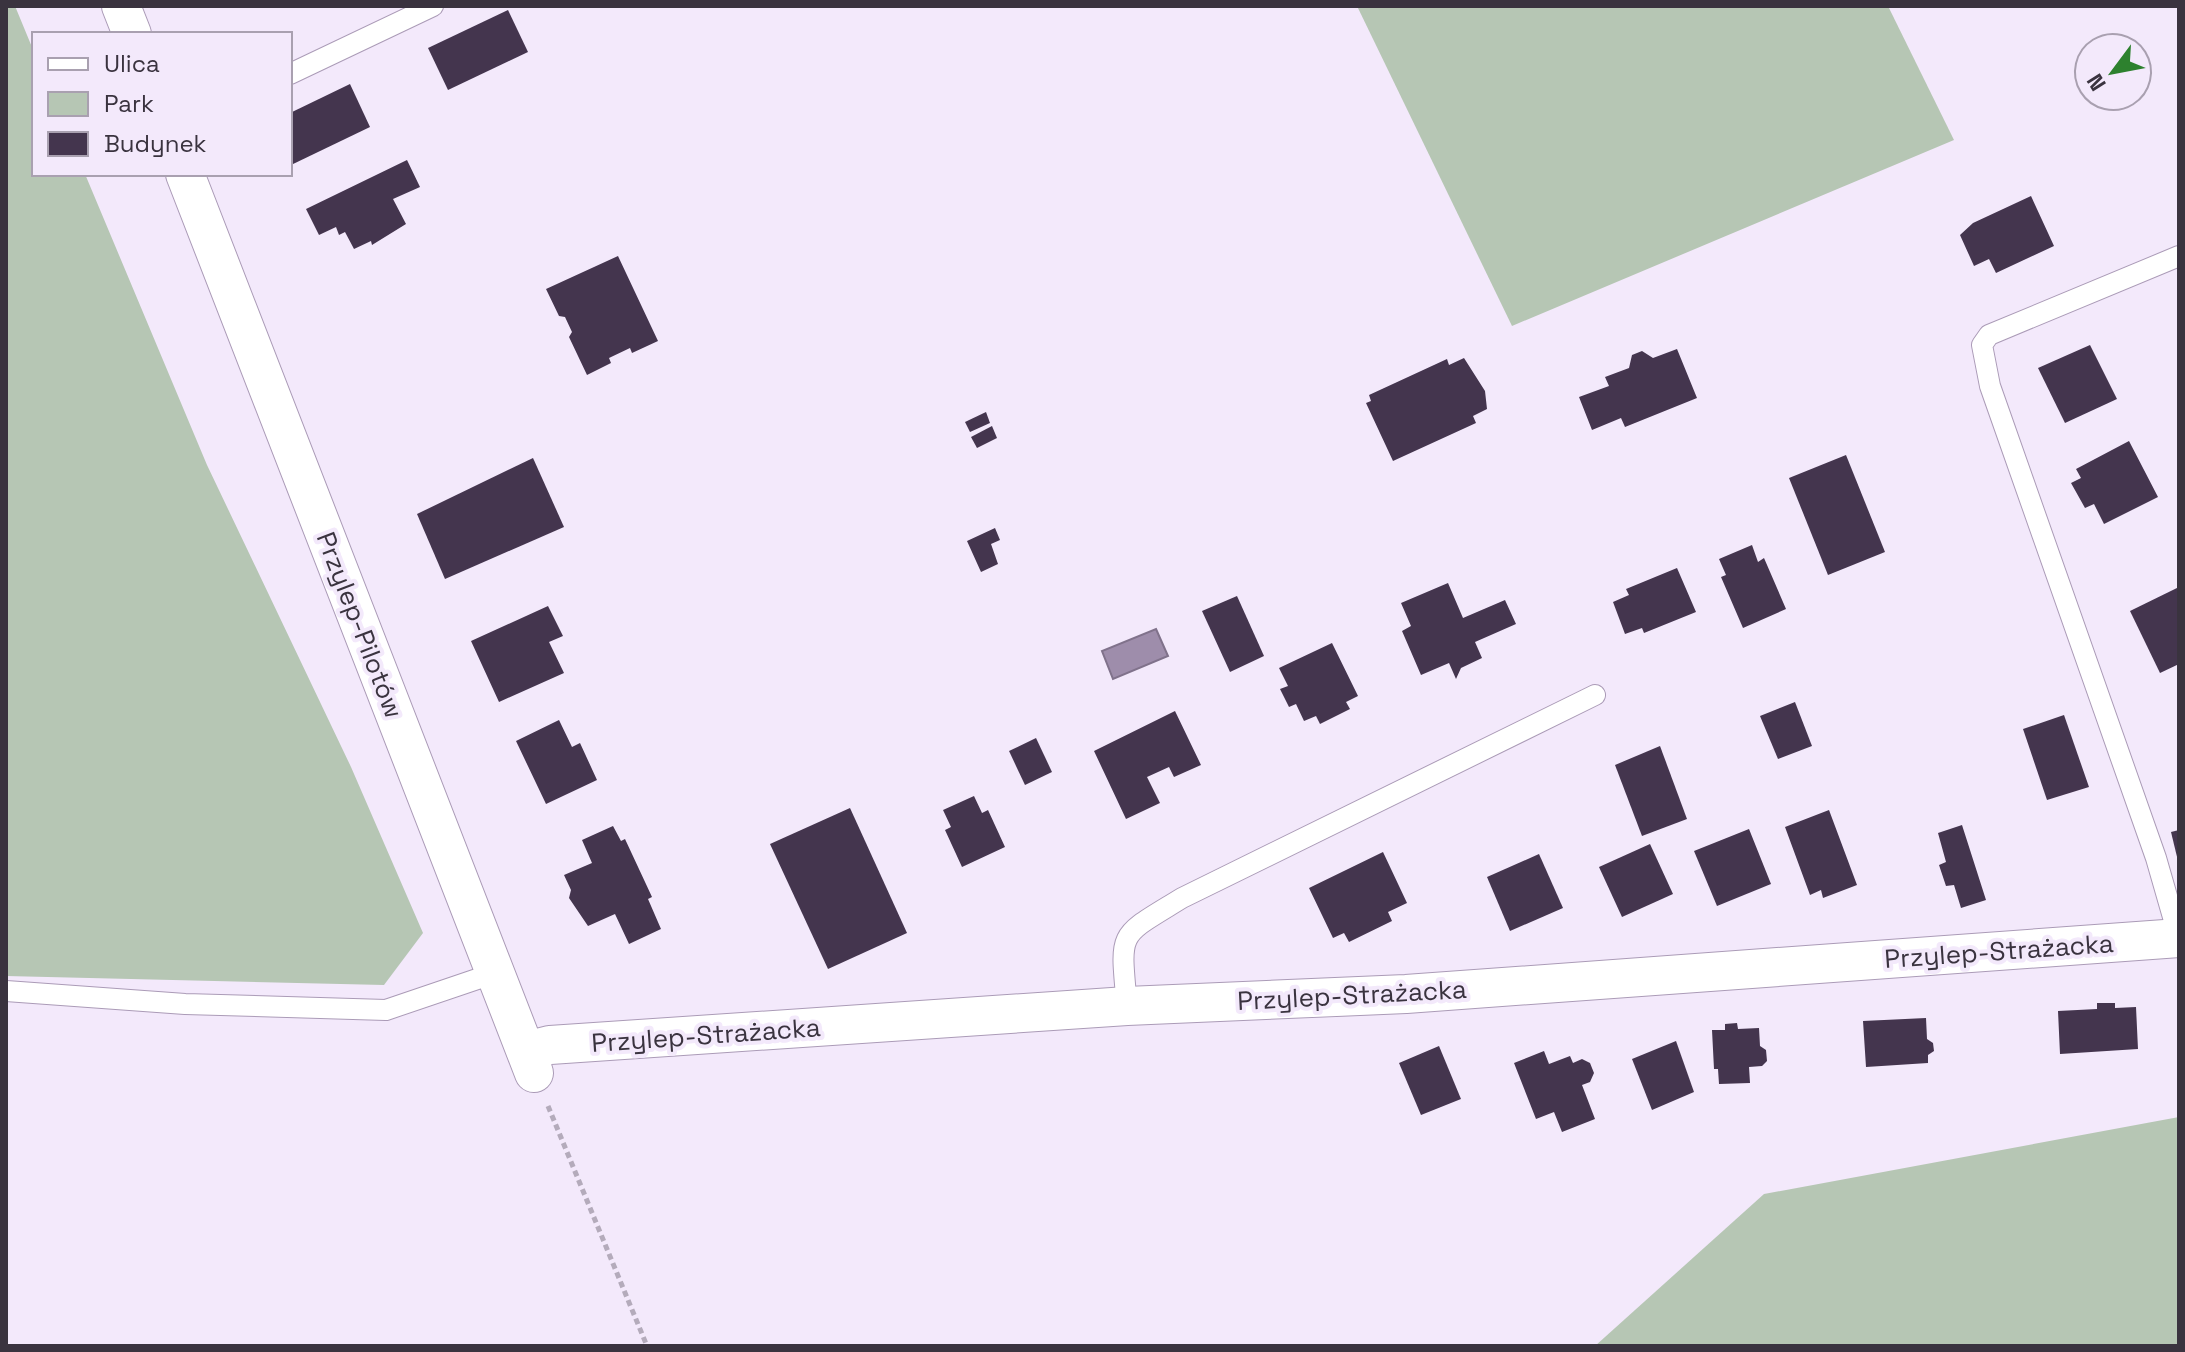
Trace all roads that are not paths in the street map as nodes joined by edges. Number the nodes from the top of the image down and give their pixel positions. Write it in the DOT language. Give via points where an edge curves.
graph roads {
  1 [pos="121,6"];
  2 [pos="433,6"];
  3 [pos="131,32"];
  4 [pos="292,73"];
  5 [pos="186,176"];
  6 [pos="2179,256"];
  7 [pos="1595,695"];
  8 [pos="2179,938"];
  9 [pos="495,973"];
  10 [pos="6,991"];
  11 [pos="1127,1006"];
  12 [pos="531,1063"];
  1 -- 3 [label="street"];
  2 -- 4 [label="lane"];
  5 -- 9 [label="street, Przylep-Pilotów"];
  6 -- 8 [label="lane, Przylep-Strażacka" via="1989,335 1982,345 1990,386 2156,858"];
  7 -- 11 [label="lane" via="1182,898 1129,930 1122,951"];
  8 -- 11 [label="street, Przylep-Strażacka" via="1406,994"];
  9 -- 10 [label="lane" via="386,1010 185,1004"];
  9 -- 12 [label="street, Przylep-Pilotów"];
  11 -- 12 [label="street, Przylep-Strażacka" via="550,1045"];
}
